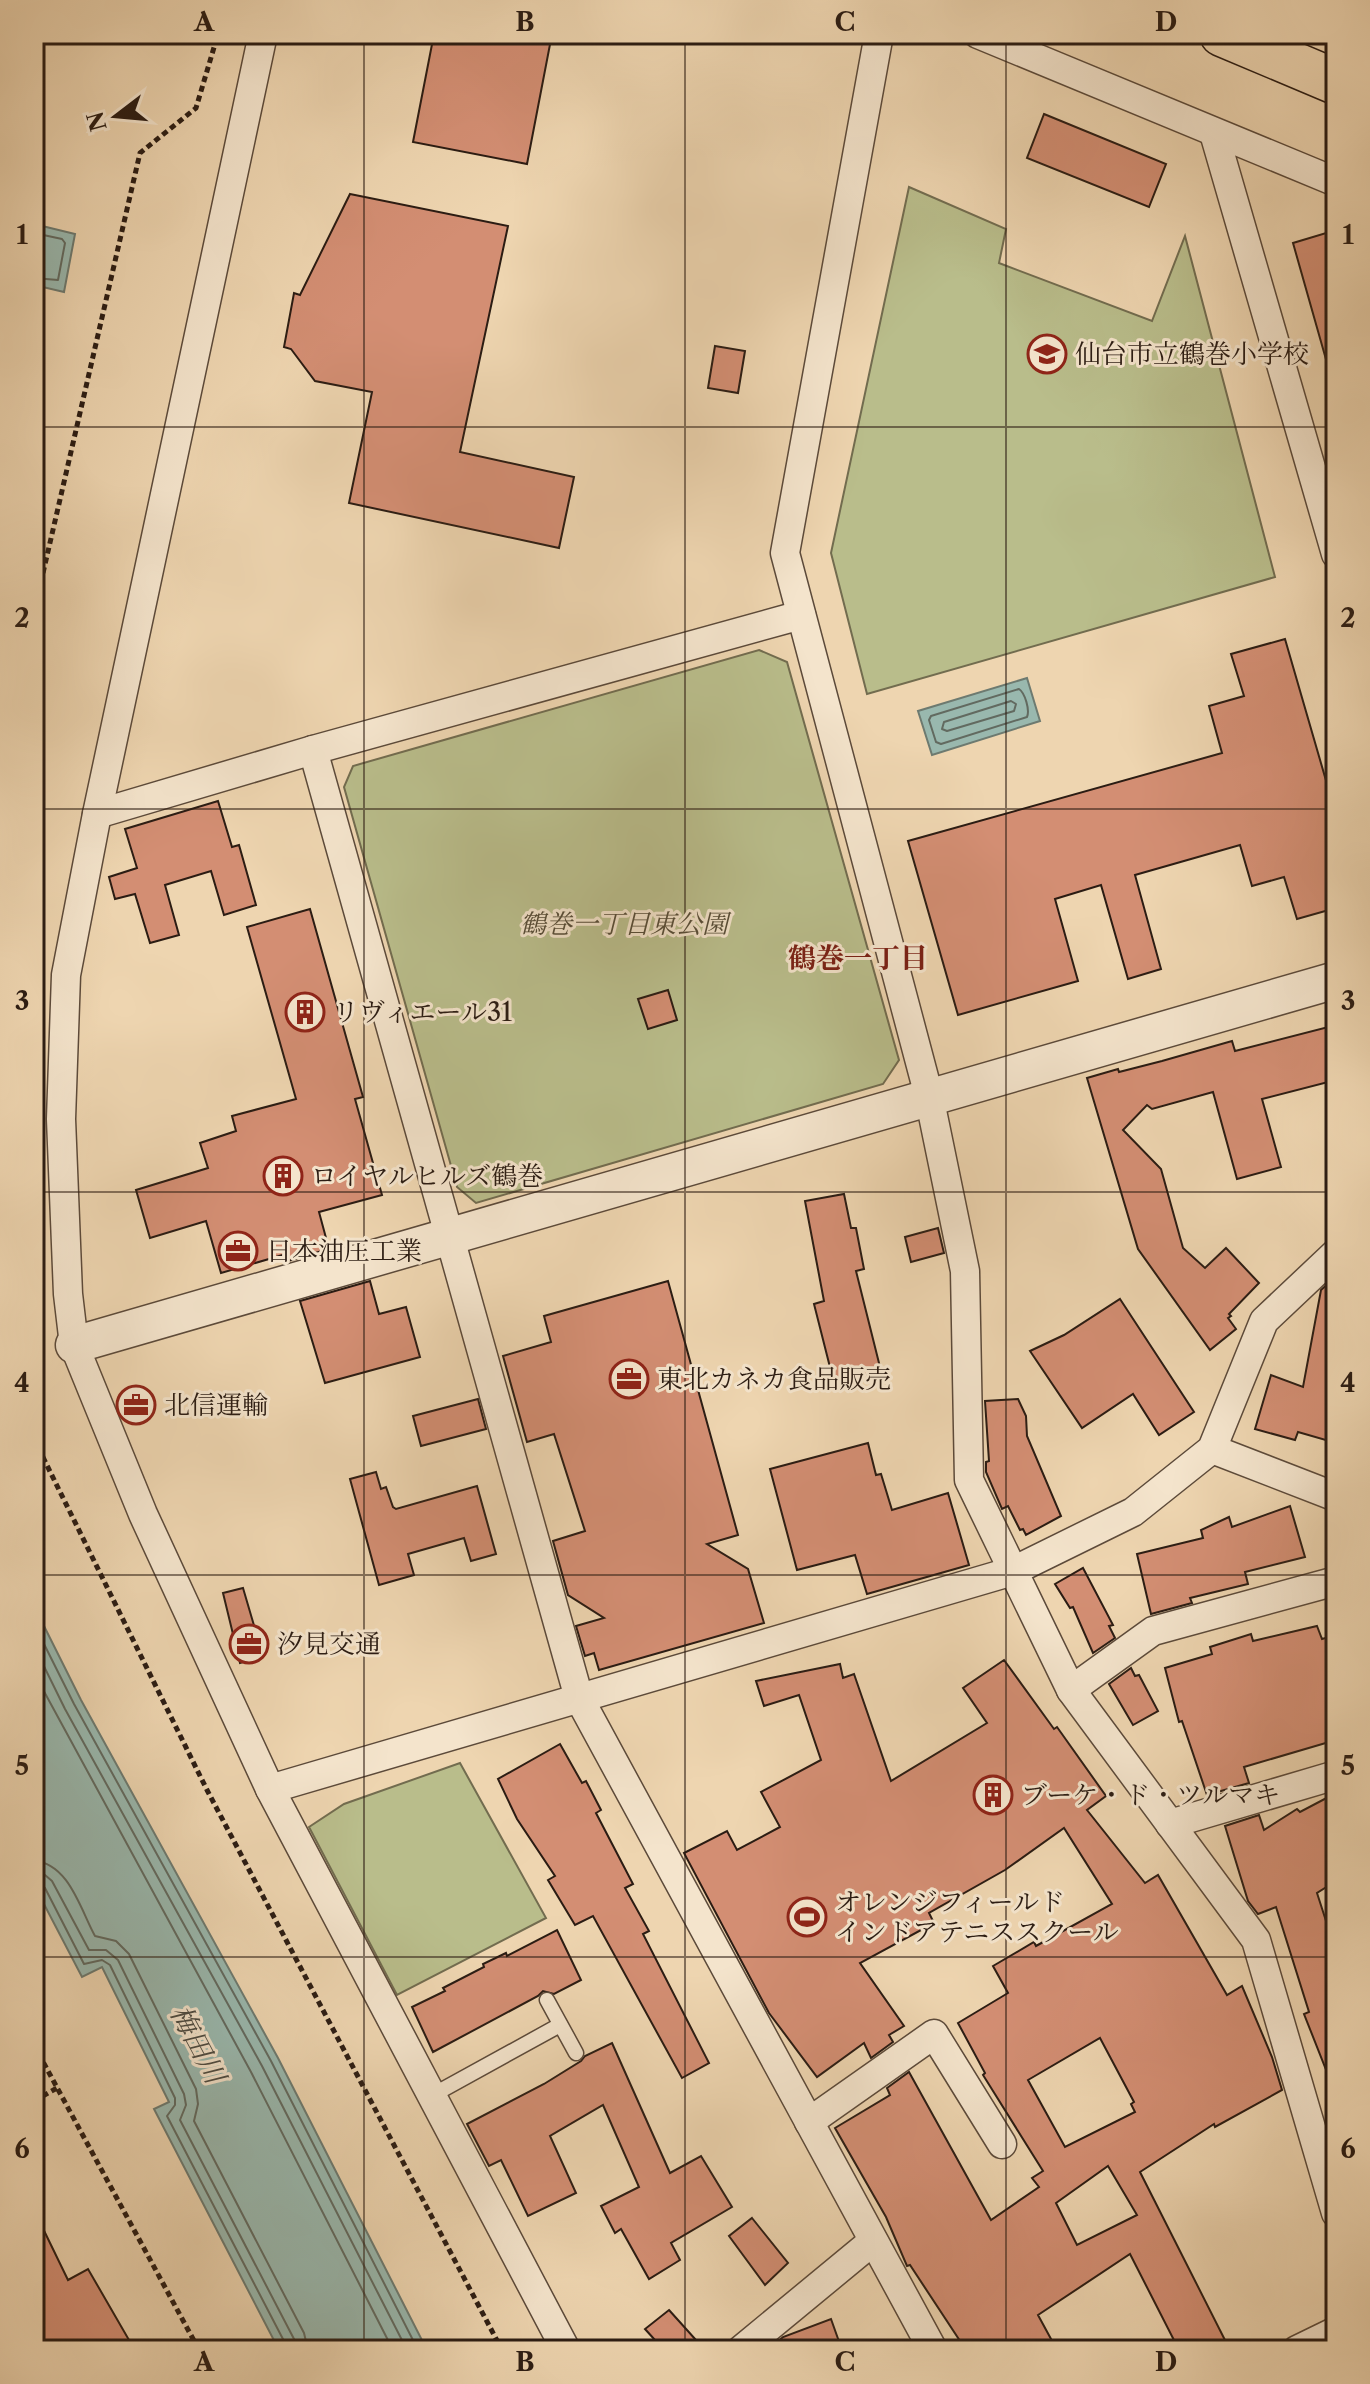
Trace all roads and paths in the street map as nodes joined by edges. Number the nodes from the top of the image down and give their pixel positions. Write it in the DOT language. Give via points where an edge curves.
graph roads {
  1 [pos="218,34"];
  2 [pos="263,34"];
  3 [pos="879,34"];
  4 [pos="978,34"];
  5 [pos="1222,34"];
  6 [pos="1336,82"];
  7 [pos="1214,133"];
  8 [pos="1336,182"];
  9 [pos="1336,554"];
  10 [pos="34,612"];
  11 [pos="801,615"];
  12 [pos="313,750"];
  13 [pos="97,814"];
  14 [pos="1336,980"];
  15 [pos="929,1096"];
  16 [pos="451,1234"];
  17 [pos="1336,1253"];
  18 [pos="74,1345"];
  19 [pos="34,1439"];
  20 [pos="1212,1449"];
  21 [pos="1336,1497"];
  22 [pos="1013,1571"];
  23 [pos="1336,1581"];
  24 [pos="1071,1690"];
  25 [pos="579,1698"];
  26 [pos="1336,1775"];
  27 [pos="270,1789"];
  28 [pos="1170,1824"];
  29 [pos="547,2000"];
  30 [pos="560,2025"];
  31 [pos="34,2045"];
  32 [pos="576,2053"];
  33 [pos="57,2088"];
  34 [pos="431,2096"];
  35 [pos="34,2101"];
  36 [pos="809,2122"];
  37 [pos="1002,2144"];
  38 [pos="1336,2213"];
  39 [pos="873,2241"];
  40 [pos="1336,2331"];
  41 [pos="199,2350"];
  42 [pos="502,2350"];
  43 [pos="566,2350"];
  44 [pos="741,2350"];
  45 [pos="933,2350"];
  46 [pos="1297,2350"];
  1 -- 10 [label="path" via="196,108 140,153"];
  2 -- 13 [label="street"];
  3 -- 11 [label="street" via="785,553"];
  4 -- 7 [label="street"];
  5 -- 6 [label="main road"];
  7 -- 8 [label="street"];
  7 -- 9 [label="street"];
  11 -- 12 [label="street"];
  11 -- 15 [label="street"];
  12 -- 13 [label="street"];
  12 -- 16 [label="street"];
  13 -- 18 [label="street" via="66,975 61,1131"];
  14 -- 15 [label="street"];
  15 -- 16 [label="street"];
  15 -- 22 [label="street" via="965,1271 969,1480"];
  16 -- 18 [label="street"];
  16 -- 25 [label="street"];
  17 -- 20 [label="street" via="1264,1321"];
  18 -- 27 [label="street" via="143,1514"];
  19 -- 42 [label="path" via="207,1790"];
  20 -- 21 [label="street"];
  20 -- 22 [label="street" via="1133,1512"];
  22 -- 24 [label="street"];
  22 -- 25 [label="street"];
  23 -- 24 [label="street" via="1153,1631"];
  24 -- 28 [label="street"];
  25 -- 27 [label="street"];
  25 -- 36 [label="street"];
  26 -- 28 [label="street"];
  27 -- 34 [label="street"];
  28 -- 38 [label="street" via="1256,1940"];
  29 -- 30 [label="lane"];
  30 -- 32 [label="lane"];
  30 -- 34 [label="lane"];
  31 -- 33 [label="path"];
  33 -- 35 [label="path"];
  33 -- 41 [label="path"];
  34 -- 43 [label="street"];
  36 -- 37 [label="street" via="934,2034"];
  36 -- 39 [label="street"];
  39 -- 44 [label="street"];
  39 -- 45 [label="street"];
  40 -- 46 [label="street"];
}
